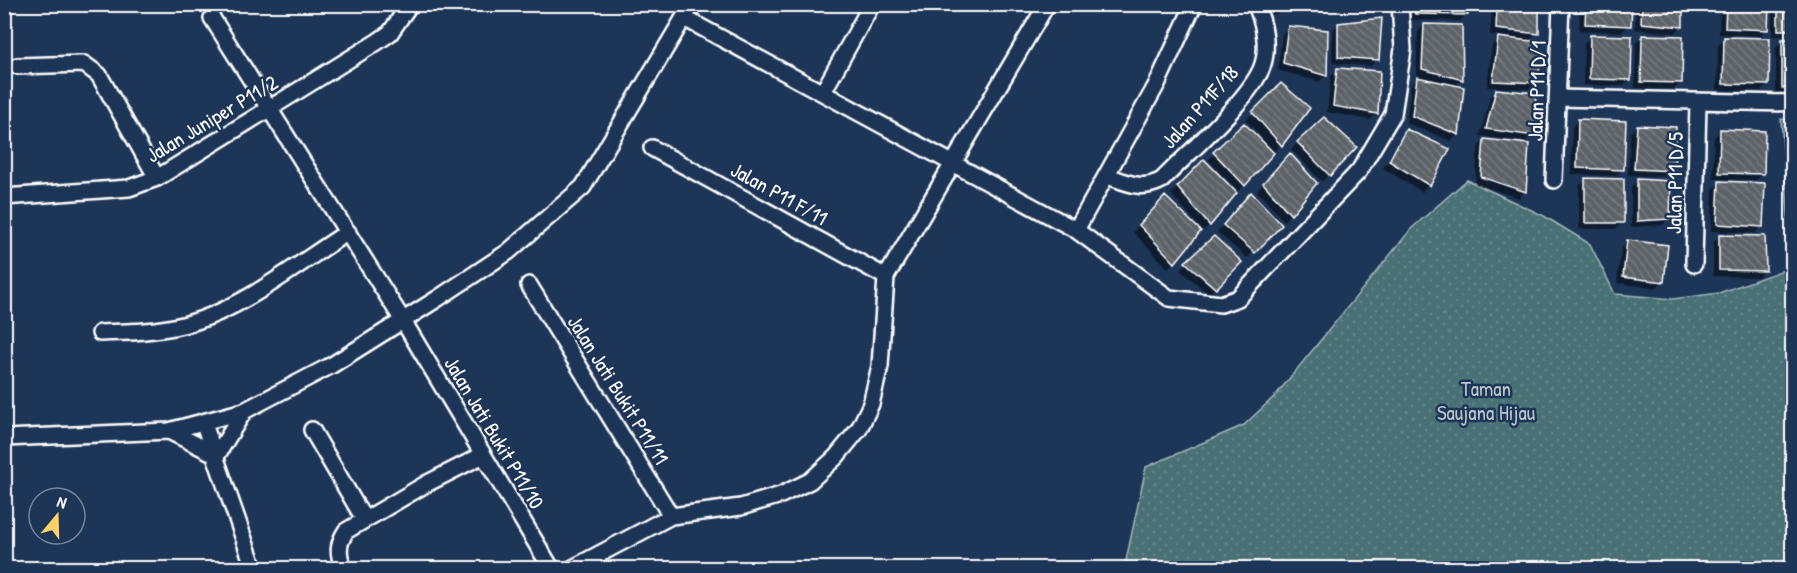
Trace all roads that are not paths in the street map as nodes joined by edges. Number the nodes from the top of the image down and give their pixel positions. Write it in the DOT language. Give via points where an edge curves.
graph roads {
  1 [pos="410,4"];
  2 [pos="1047,4"];
  3 [pos="1194,4"];
  4 [pos="1255,4"];
  5 [pos="1400,4"];
  6 [pos="1561,4"];
  7 [pos="871,5"];
  8 [pos="688,11"];
  9 [pos="212,18"];
  10 [pos="17,66"];
  11 [pos="823,92"];
  12 [pos="1557,98"];
  13 [pos="1698,103"];
  14 [pos="1792,103"];
  15 [pos="270,109"];
  16 [pos="652,148"];
  17 [pos="954,164"];
  18 [pos="1108,176"];
  19 [pos="157,178"];
  20 [pos="1554,180"];
  21 [pos="4,197"];
  22 [pos="1076,230"];
  23 [pos="348,232"];
  24 [pos="1694,264"];
  25 [pos="886,276"];
  26 [pos="529,285"];
  27 [pos="402,319"];
  28 [pos="100,333"];
  29 [pos="244,411"];
  30 [pos="204,424"];
  31 [pos="170,430"];
  32 [pos="312,430"];
  33 [pos="4,438"];
  34 [pos="217,455"];
  35 [pos="483,455"];
  36 [pos="671,516"];
  37 [pos="364,519"];
  38 [pos="254,568"];
  39 [pos="343,568"];
  40 [pos="551,568"];
  41 [pos="573,568"];
  1 -- 15 [label="street, Jalan Juniper P11/2" via="390,33"];
  2 -- 17 [label="street"];
  3 -- 18 [label="street, Jalan P11F/18"];
  4 -- 18 [label="street, Jalan P11F/18" via="1262,17 1263,65 1250,89 1162,180 1141,187"];
  5 -- 22 [label="street" via="1403,49 1393,114 1359,171 1238,298 1221,304 1169,298"];
  6 -- 12 [label="street, Jalan P11 D/1"];
  7 -- 11 [label="street"];
  8 -- 11 [label="street"];
  8 -- 27 [label="street" via="583,187 508,252"];
  9 -- 15 [label="street, Jalan Jati Bukit P11/10"];
  10 -- 19 [label="street" via="84,64 92,68"];
  11 -- 17 [label="street"];
  12 -- 13 [label="street"];
  12 -- 20 [label="street, Jalan P11 D/1"];
  13 -- 14 [label="street"];
  13 -- 24 [label="street, Jalan P11 D/5"];
  15 -- 19 [label="street, Jalan Juniper P11/2"];
  15 -- 23 [label="street, Jalan Jati Bukit P11/10"];
  16 -- 25 [label="street, Jalan P11 F/11"];
  17 -- 22 [label="street"];
  17 -- 25 [label="street"];
  18 -- 22 [label="street, Jalan P11F/18"];
  19 -- 21 [label="street, Jalan Juniper P11/2" via="129,188"];
  23 -- 27 [label="street, Jalan Jati Bukit P11/10"];
  23 -- 28 [label="street" via="209,316 142,332"];
  25 -- 36 [label="street" via="880,366 871,404 859,429 836,458 810,481 781,495 741,507"];
  26 -- 36 [label="street, Jalan Jati Bukit P11/11"];
  27 -- 29 [label="street" via="332,365"];
  27 -- 35 [label="street, Jalan Jati Bukit P11/10"];
  29 -- 30 [label="street"];
  29 -- 34 [label="street"];
  30 -- 31 [label="street"];
  30 -- 34 [label="street"];
  31 -- 33 [label="street"];
  31 -- 34 [label="street"];
  32 -- 37 [label="street"];
  34 -- 38 [label="street"];
  35 -- 37 [label="street"];
  35 -- 40 [label="street, Jalan Jati Bukit P11/10"];
  36 -- 41 [label="street"];
  37 -- 39 [label="street" via="346,531 339,542"];
}
